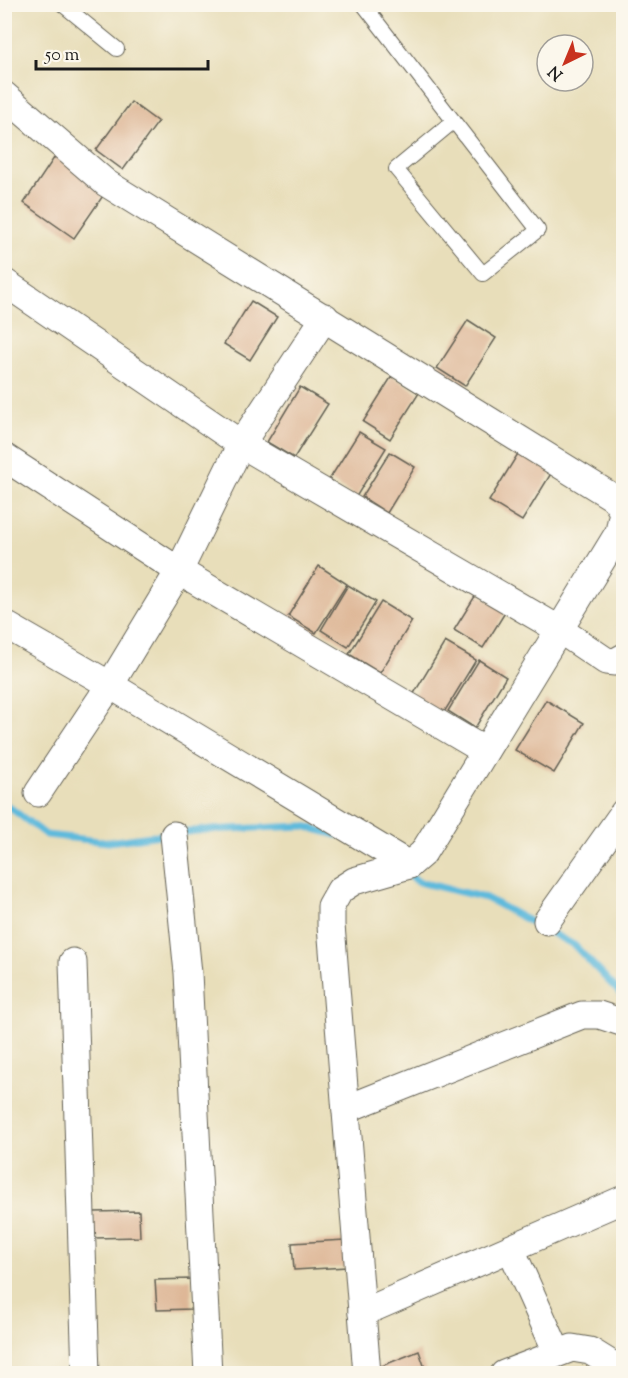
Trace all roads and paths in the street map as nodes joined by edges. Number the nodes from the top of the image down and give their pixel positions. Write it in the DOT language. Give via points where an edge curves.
graph roads {
  1 [pos="62,4"];
  2 [pos="363,4"];
  3 [pos="117,49"];
  4 [pos="4,95"];
  5 [pos="454,121"];
  6 [pos="4,282"];
  7 [pos="325,317"];
  8 [pos="241,444"];
  9 [pos="4,457"];
  10 [pos="179,571"];
  11 [pos="4,624"];
  12 [pos="560,630"];
  13 [pos="624,657"];
  14 [pos="110,685"];
  15 [pos="485,752"];
  16 [pos="38,793"];
  17 [pos="624,812"];
  18 [pos="174,835"];
  19 [pos="408,865"];
  20 [pos="547,921"];
  21 [pos="73,962"];
  22 [pos="624,1023"];
  23 [pos="346,1109"];
  24 [pos="624,1199"];
  25 [pos="514,1256"];
  26 [pos="362,1313"];
  27 [pos="557,1352"];
  28 [pos="624,1372"];
  29 [pos="86,1374"];
  30 [pos="208,1374"];
  31 [pos="367,1374"];
  32 [pos="504,1374"];
  1 -- 3 [label="lane"];
  2 -- 5 [label="lane"];
  4 -- 7 [label="street" via="106,183"];
  5 -- 5 [label="lane" via="538,230 483,274 396,169"];
  6 -- 8 [label="street"];
  7 -- 8 [label="street"];
  7 -- 12 [label="street" via="614,498 623,511 620,532"];
  8 -- 10 [label="street"];
  8 -- 12 [label="street"];
  9 -- 10 [label="street"];
  10 -- 14 [label="street"];
  10 -- 15 [label="street"];
  11 -- 14 [label="street"];
  12 -- 13 [label="street" via="606,661"];
  12 -- 15 [label="street"];
  14 -- 16 [label="street"];
  14 -- 19 [label="street"];
  15 -- 19 [label="street" via="423,853"];
  17 -- 20 [label="street"];
  18 -- 30 [label="street" via="188,973"];
  19 -- 23 [label="street" via="354,881 340,890 331,906"];
  21 -- 29 [label="street"];
  22 -- 23 [label="street" via="582,1015"];
  23 -- 26 [label="street"];
  24 -- 26 [label="street"];
  25 -- 27 [label="street"];
  26 -- 31 [label="street"];
  27 -- 28 [label="street" via="572,1348 590,1350"];
  27 -- 32 [label="street"];
}
